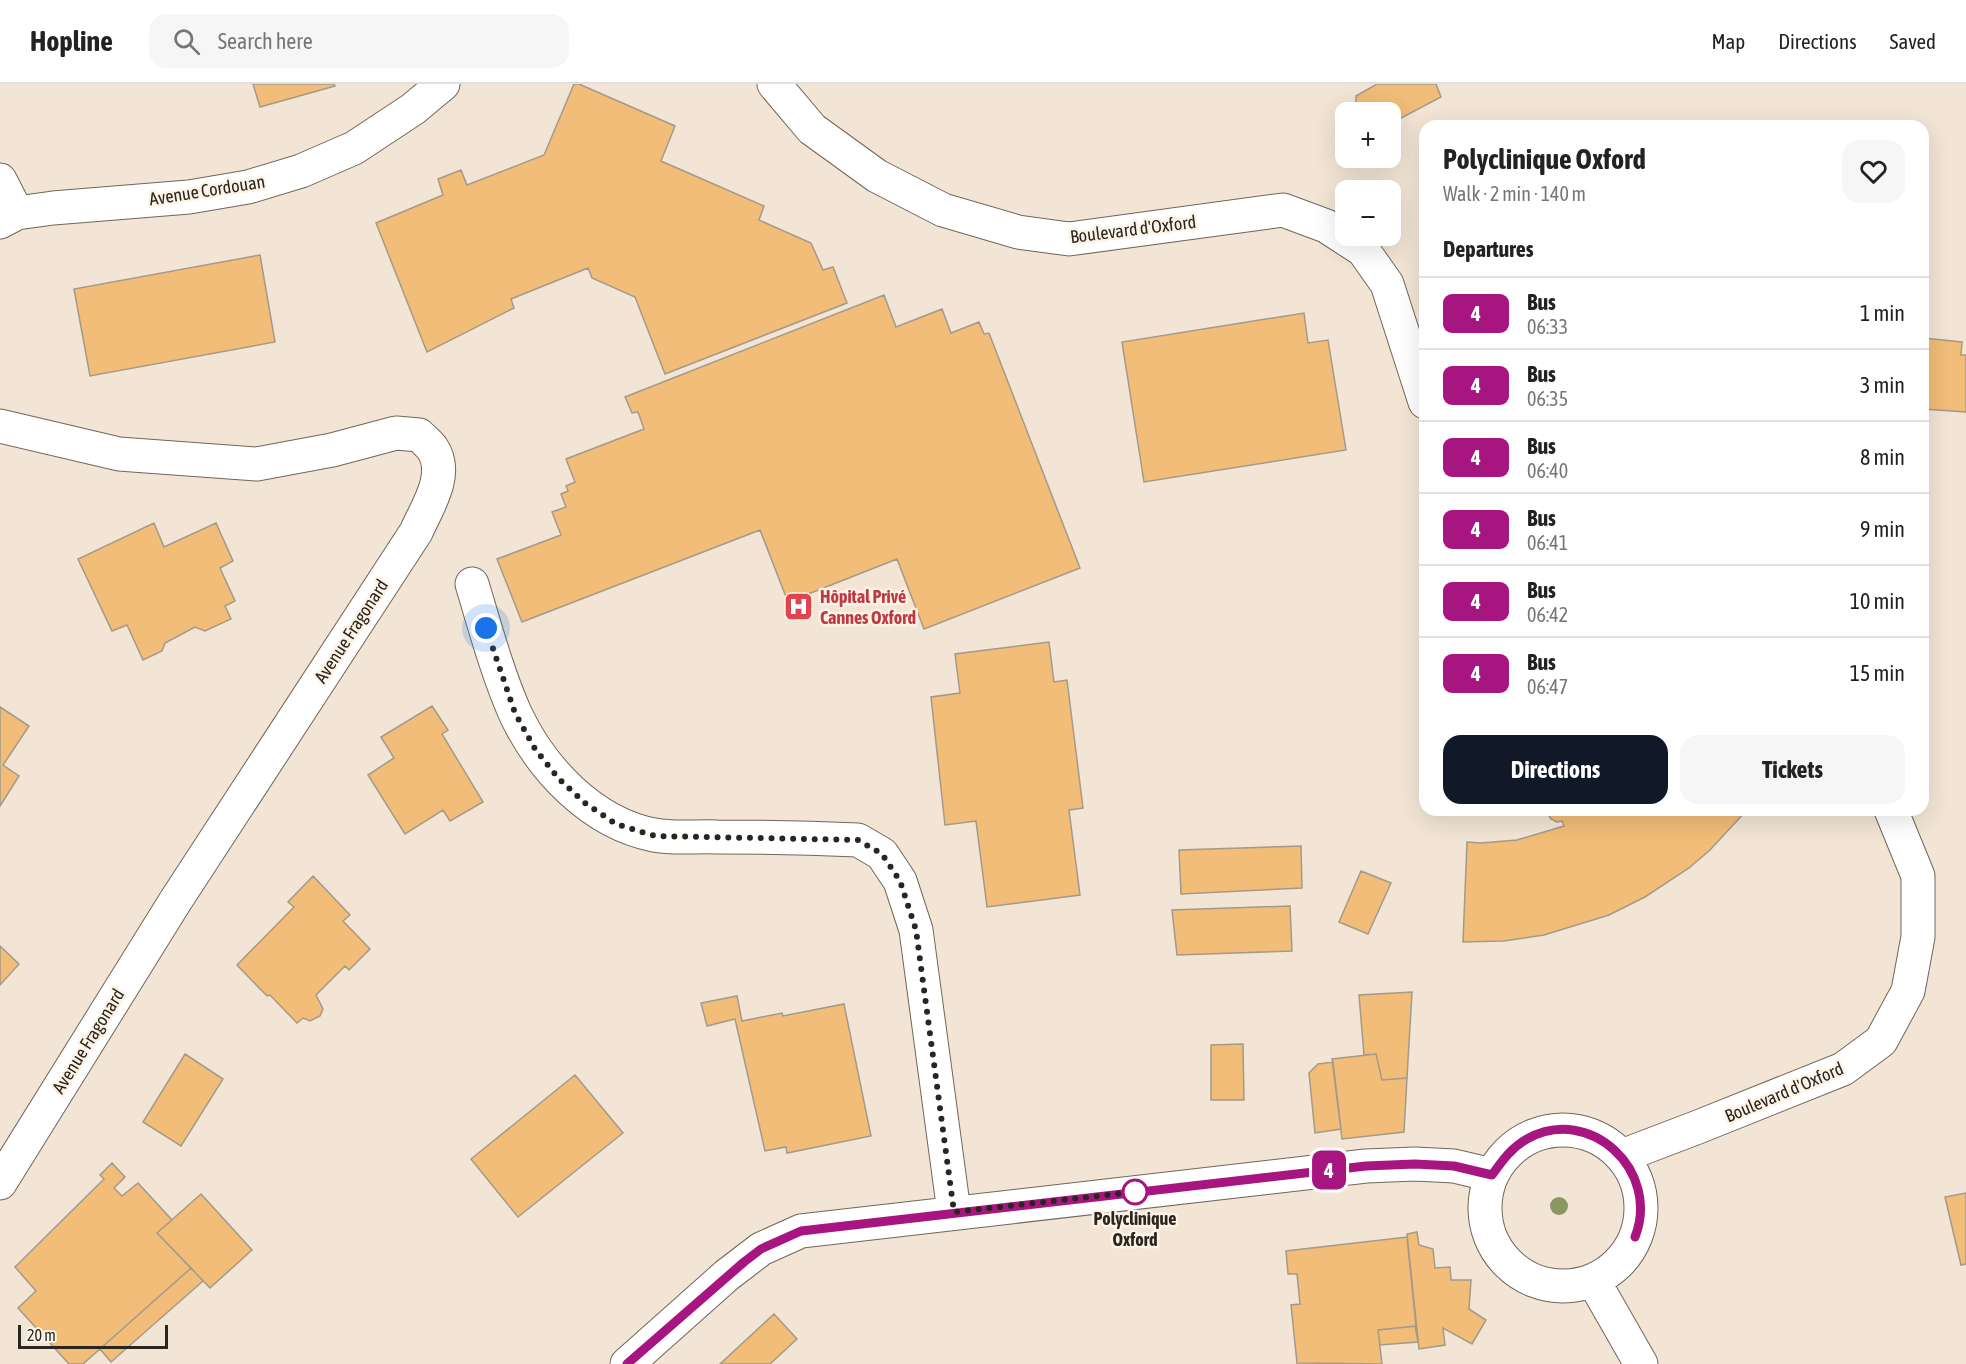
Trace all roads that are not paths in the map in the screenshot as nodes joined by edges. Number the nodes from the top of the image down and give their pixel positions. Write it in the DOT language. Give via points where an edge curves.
graph roads {
  1 [pos="443,84"];
  2 [pos="774,84"];
  3 [pos="0,180"];
  4 [pos="9,218"];
  5 [pos="1419,383"];
  6 [pos="0,426"];
  7 [pos="472,584"];
  8 [pos="1894,816"];
  9 [pos="1622,1156"];
  10 [pos="1492,1175"];
  11 [pos="0,1183"];
  12 [pos="954,1212"];
  13 [pos="1593,1280"];
  14 [pos="627,1364"];
  15 [pos="1641,1364"];
  1 -- 4 [label="street, Avenue Cordouan" via="354,148 302,171 248,187 189,197 93,204"];
  2 -- 5 [label="street, Boulevard d'Oxford" via="812,129 877,176 943,210 1018,232 1069,238 1283,210 1326,225 1363,250 1387,284"];
  3 -- 4 [label="street"];
  6 -- 11 [label="street, Avenue Fragonard" via="119,454 257,464 396,433 419,435 433,449 440,468 416,532 176,900"];
  7 -- 12 [label="street" via="515,713 535,749 559,779 616,824 655,836 858,840 882,854 900,881 916,930"];
  8 -- 9 [label="street, Boulevard d'Oxford" via="1918,876 1918,937 1908,991 1881,1041 1843,1069"];
  9 -- 10 [label="street" via="1601,1140 1577,1131 1551,1130 1528,1138 1507,1154"];
  9 -- 13 [label="street" via="1635,1176 1641,1200 1639,1225 1630,1248 1614,1267"];
  10 -- 12 [label="street" via="1454,1166 1366,1166"];
  10 -- 13 [label="street" via="1485,1200 1487,1228 1498,1251 1516,1271 1540,1283 1567,1286"];
  12 -- 14 [label="street" via="801,1231 761,1249"];
  13 -- 15 [label="street"];
}
